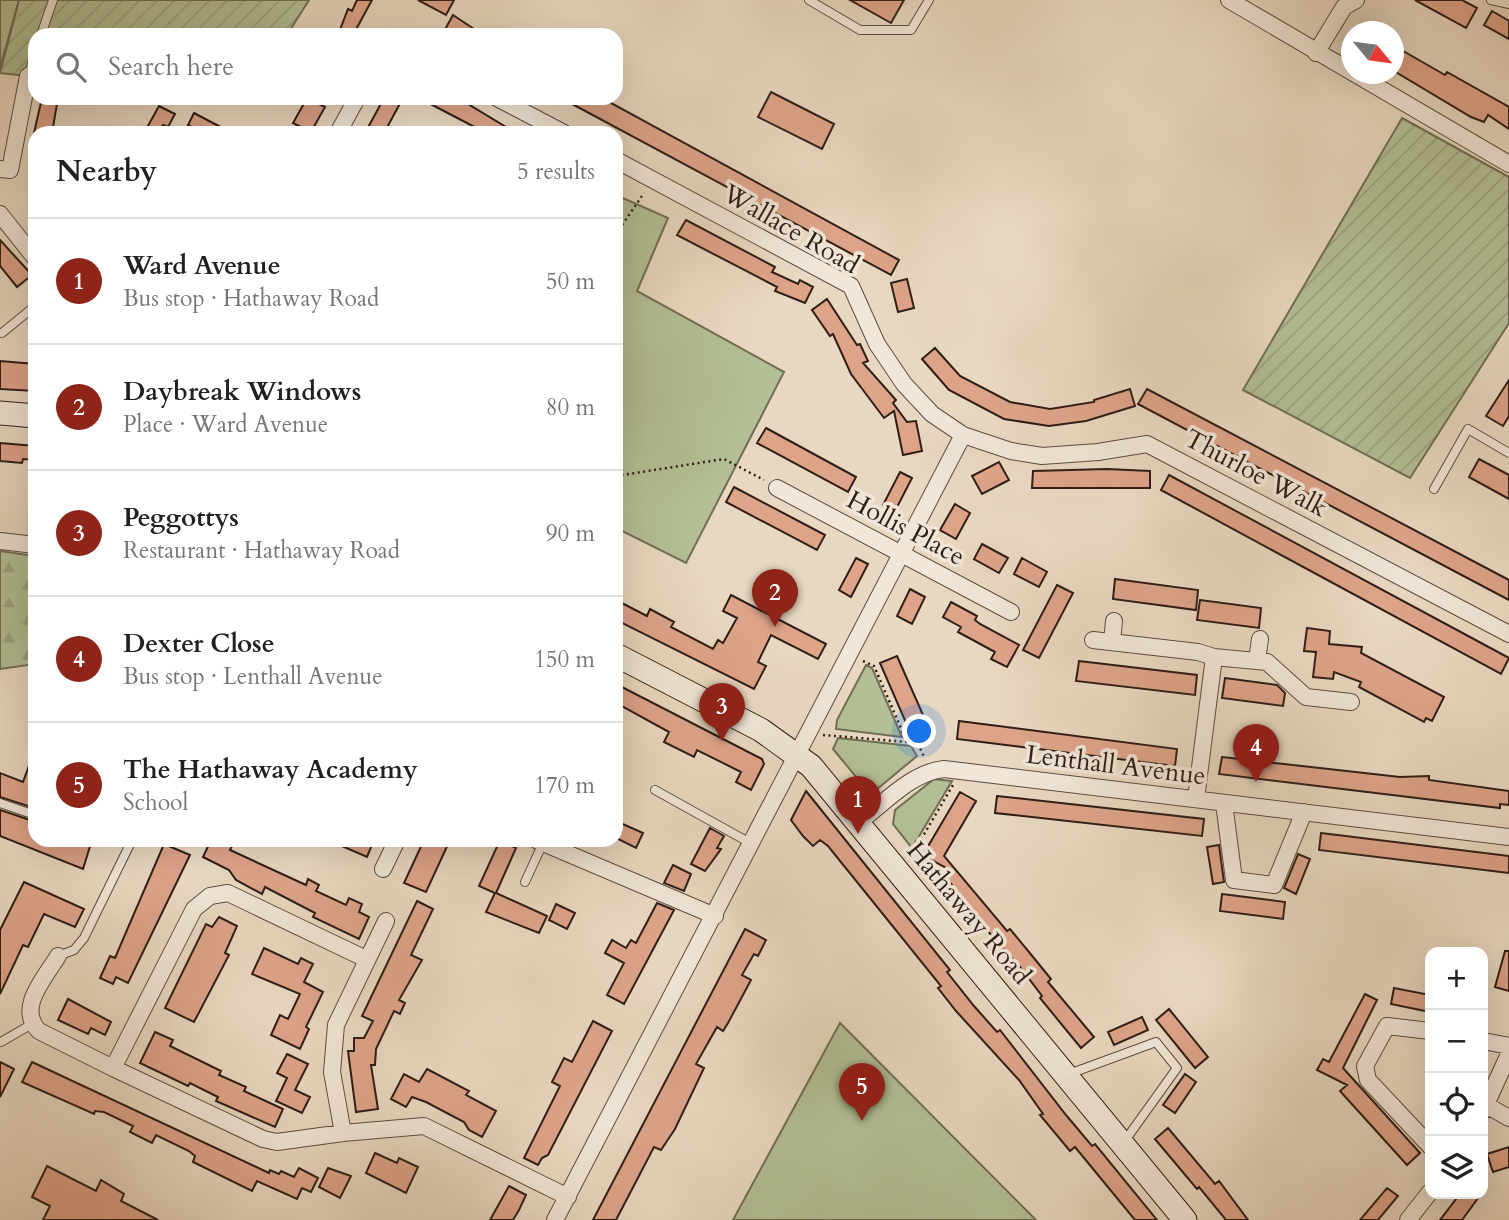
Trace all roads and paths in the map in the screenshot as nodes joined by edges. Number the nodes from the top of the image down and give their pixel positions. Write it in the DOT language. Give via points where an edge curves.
graph roads {
  1 [pos="53,0"];
  2 [pos="809,0"];
  3 [pos="929,0"];
  4 [pos="1229,0"];
  5 [pos="1492,0"];
  6 [pos="1344,2"];
  7 [pos="1509,4"];
  8 [pos="43,28"];
  9 [pos="1316,53"];
  10 [pos="28,76"];
  11 [pos="353,105"];
  12 [pos="510,105"];
  13 [pos="342,126"];
  14 [pos="551,126"];
  15 [pos="623,164"];
  16 [pos="1509,164"];
  17 [pos="0,169"];
  18 [pos="653,179"];
  19 [pos="0,214"];
  20 [pos="623,224"];
  21 [pos="28,249"];
  22 [pos="28,312"];
  23 [pos="2,333"];
  24 [pos="0,413"];
  25 [pos="28,415"];
  26 [pos="963,435"];
  27 [pos="1509,453"];
  28 [pos="623,475"];
  29 [pos="777,488"];
  30 [pos="1434,489"];
  31 [pos="0,541"];
  32 [pos="28,544"];
  33 [pos="901,554"];
  34 [pos="1011,612"];
  35 [pos="1114,621"];
  36 [pos="1509,634"];
  37 [pos="1260,639"];
  38 [pos="1093,640"];
  39 [pos="1112,642"];
  40 [pos="851,654"];
  41 [pos="1214,657"];
  42 [pos="623,659"];
  43 [pos="1257,660"];
  44 [pos="1351,702"];
  45 [pos="907,742"];
  46 [pos="803,744"];
  47 [pos="931,770"];
  48 [pos="962,771"];
  49 [pos="655,790"];
  50 [pos="1196,799"];
  51 [pos="0,803"];
  52 [pos="1224,803"];
  53 [pos="1304,812"];
  54 [pos="28,813"];
  55 [pos="858,823"];
  56 [pos="1509,837"];
  57 [pos="752,844"];
  58 [pos="129,847"];
  59 [pos="394,847"];
  60 [pos="538,847"];
  61 [pos="554,847"];
  62 [pos="383,869"];
  63 [pos="900,874"];
  64 [pos="525,882"];
  65 [pos="715,916"];
  66 [pos="386,921"];
  67 [pos="58,956"];
  68 [pos="366,959"];
  69 [pos="32,1024"];
  70 [pos="1425,1030"];
  71 [pos="1,1042"];
  72 [pos="1488,1042"];
  73 [pos="1509,1046"];
  74 [pos="1509,1054"];
  75 [pos="113,1068"];
  76 [pos="1065,1075"];
  77 [pos="1488,1099"];
  78 [pos="1488,1110"];
  79 [pos="1509,1118"];
  80 [pos="343,1133"];
  81 [pos="1425,1141"];
  82 [pos="1122,1145"];
  83 [pos="568,1197"];
  84 [pos="1425,1198"];
  85 [pos="555,1220"];
  86 [pos="1185,1220"];
  87 [pos="1408,1220"];
  1 -- 8 [label="lane"];
  2 -- 3 [label="lane" via="860,30 911,30"];
  4 -- 9 [label="street"];
  5 -- 7 [label="lane"];
  6 -- 9 [label="street"];
  9 -- 16 [label="street"];
  10 -- 17 [label="street" via="10,170"];
  11 -- 13 [label="street"];
  12 -- 14 [label="street"];
  15 -- 18 [label="street, Wallace Road"];
  18 -- 20 [label="path"];
  18 -- 26 [label="street, Wallace Road" via="851,286 877,344 904,384 932,414"];
  19 -- 21 [label="street"];
  22 -- 23 [label="lane"];
  24 -- 25 [label="street"];
  26 -- 33 [label="street"];
  26 -- 36 [label="street, Thurloe Walk" via="1042,456 1147,444"];
  27 -- 30 [label="lane" via="1468,429"];
  28 -- 29 [label="path" via="724,459"];
  29 -- 33 [label="street, Hollis Place"];
  31 -- 32 [label="street"];
  33 -- 34 [label="street, Hollis Place"];
  33 -- 40 [label="street"];
  35 -- 39 [label="street"];
  37 -- 43 [label="street"];
  38 -- 39 [label="street"];
  39 -- 41 [label="street"];
  40 -- 45 [label="path" via="874,666"];
  40 -- 46 [label="street"];
  41 -- 43 [label="street"];
  41 -- 50 [label="street"];
  42 -- 46 [label="street, Hathaway Road" via="761,730"];
  43 -- 44 [label="street" via="1267,662 1306,697"];
  45 -- 46 [label="path"];
  45 -- 47 [label="path" via="920,748"];
  46 -- 55 [label="street, Hathaway Road"];
  46 -- 57 [label="street"];
  47 -- 48 [label="street, Lenthall Avenue"];
  47 -- 55 [label="street"];
  48 -- 50 [label="street, Lenthall Avenue"];
  48 -- 63 [label="path"];
  49 -- 57 [label="lane"];
  50 -- 52 [label="street, Lenthall Avenue"];
  51 -- 54 [label="lane"];
  52 -- 53 [label="street, Lenthall Avenue"];
  52 -- 53 [label="street" via="1234,880 1274,885"];
  53 -- 56 [label="street, Lenthall Avenue"];
  55 -- 63 [label="street, Hathaway Road"];
  57 -- 65 [label="street"];
  58 -- 67 [label="lane" via="84,939 74,950"];
  59 -- 62 [label="street"];
  60 -- 64 [label="lane"];
  61 -- 65 [label="street"];
  63 -- 76 [label="street, Hathaway Road"];
  65 -- 83 [label="street"];
  66 -- 68 [label="street"];
  67 -- 69 [label="street" via="30,1005"];
  68 -- 75 [label="street" via="228,893 210,895 194,909"];
  68 -- 80 [label="street" via="336,1025 332,1045"];
  69 -- 71 [label="lane"];
  69 -- 75 [label="street"];
  70 -- 81 [label="street" via="1387,1026 1365,1073"];
  72 -- 73 [label="street"];
  74 -- 77 [label="street"];
  75 -- 80 [label="street" via="263,1139 277,1142"];
  76 -- 82 [label="street, Hathaway Road"];
  76 -- 82 [label="lane" via="1156,1042 1170,1059 1177,1068"];
  78 -- 79 [label="street"];
  80 -- 83 [label="street" via="424,1126"];
  82 -- 86 [label="street, Hathaway Road"];
  83 -- 85 [label="street"];
  84 -- 87 [label="street"];
}
